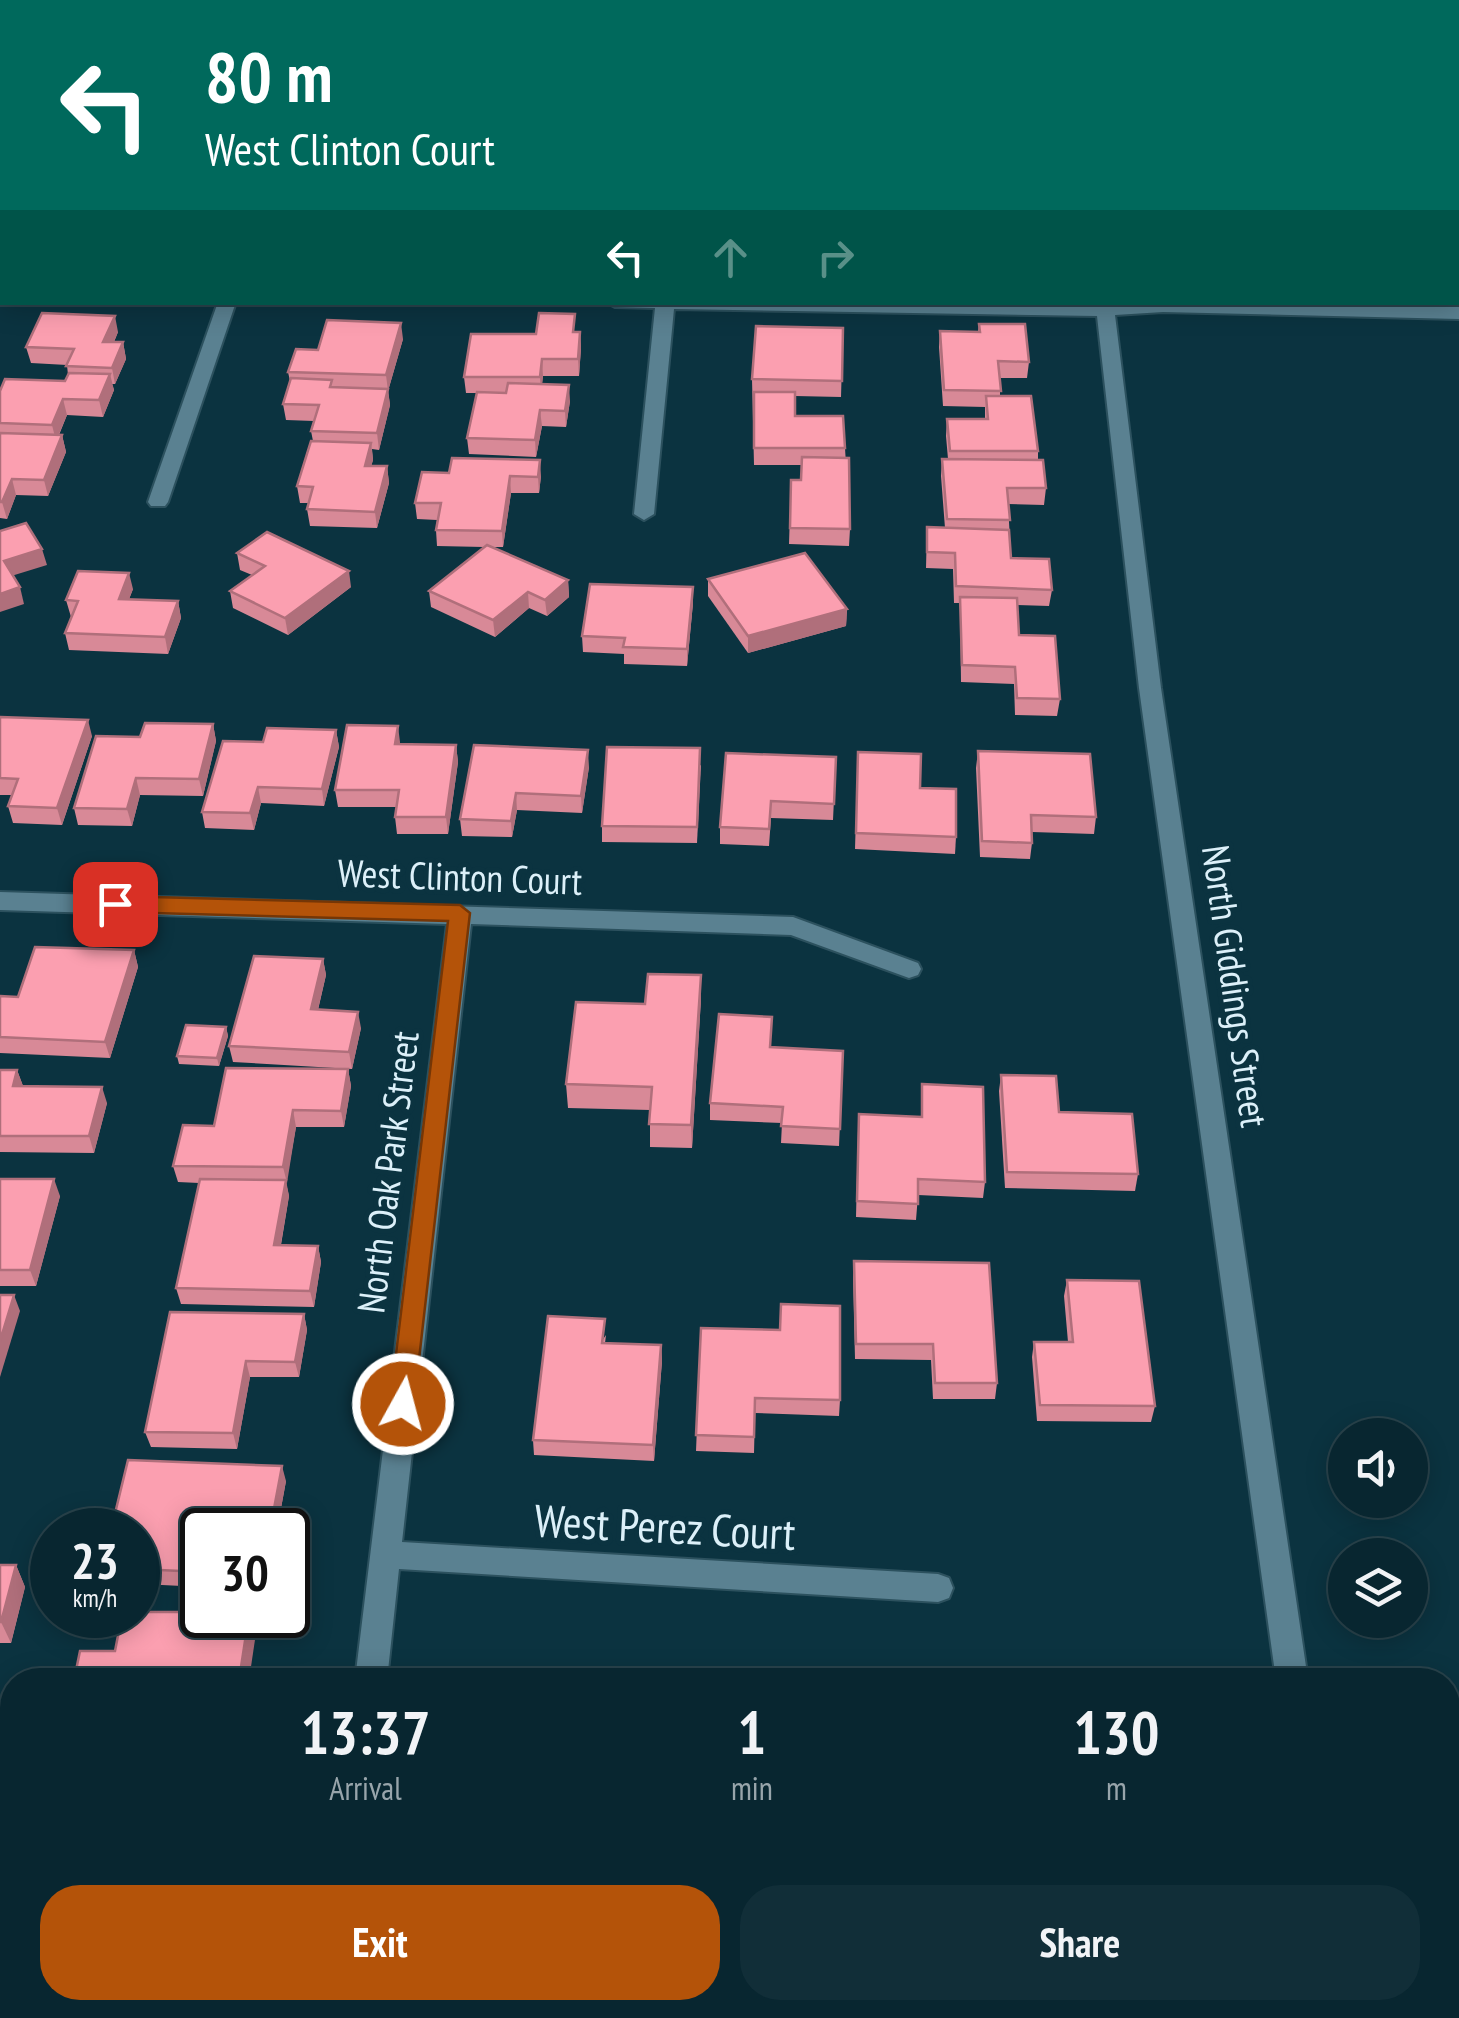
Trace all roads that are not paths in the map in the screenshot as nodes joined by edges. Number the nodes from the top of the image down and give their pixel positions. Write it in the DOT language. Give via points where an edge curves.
graph roads {
  1 [pos="226,305"];
  2 [pos="665,305"];
  3 [pos="812,305"];
  4 [pos="1105,307"];
  5 [pos="1459,313"];
  6 [pos="158,502"];
  7 [pos="644,514"];
  8 [pos="0,902"];
  9 [pos="460,913"];
  10 [pos="909,969"];
  11 [pos="386,1555"];
  12 [pos="938,1588"];
  13 [pos="372,1668"];
  14 [pos="1290,1668"];
  1 -- 6 [label="street"];
  2 -- 7 [label="street"];
  3 -- 4 [label="street"];
  4 -- 5 [label="street"];
  4 -- 14 [label="street, North Giddings Street" via="1150,688"];
  8 -- 9 [label="street, West Clinton Court"];
  9 -- 10 [label="street, West Clinton Court" via="793,926"];
  9 -- 11 [label="street, North Oak Park Street"];
  11 -- 12 [label="street, West Perez Court"];
  11 -- 13 [label="street, North Oak Park Street"];
}
